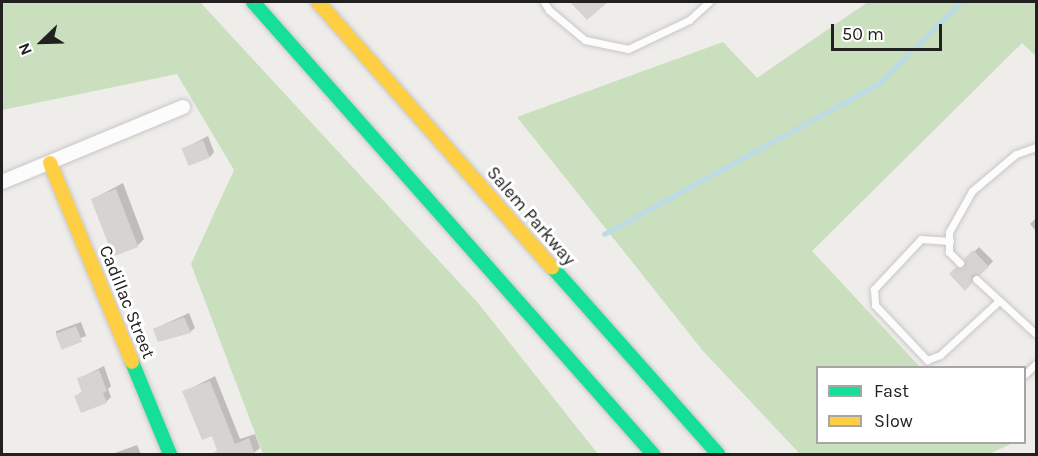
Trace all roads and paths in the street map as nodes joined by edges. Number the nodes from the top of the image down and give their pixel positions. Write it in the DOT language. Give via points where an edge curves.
graph roads {
  1 [pos="253,2"];
  2 [pos="318,2"];
  3 [pos="544,2"];
  4 [pos="709,2"];
  5 [pos="183,107"];
  6 [pos="1036,147"];
  7 [pos="50,163"];
  8 [pos="2,182"];
  9 [pos="950,241"];
  10 [pos="960,263"];
  11 [pos="976,279"];
  12 [pos="999,301"];
  13 [pos="1036,334"];
  14 [pos="170,454"];
  15 [pos="653,454"];
  16 [pos="718,454"];
  1 -- 15 [label="main road"];
  2 -- 16 [label="main road, Salem Parkway"];
  3 -- 4 [label="lane" via="585,40 628,49 689,20"];
  5 -- 7 [label="street"];
  6 -- 9 [label="lane" via="1017,154 972,191 950,232"];
  7 -- 8 [label="street"];
  7 -- 14 [label="main road, Cadillac Street"];
  9 -- 10 [label="lane" via="950,252"];
  9 -- 12 [label="lane" via="921,239 874,289 875,305 927,360 940,355"];
  11 -- 12 [label="lane"];
  12 -- 13 [label="lane"];
}
